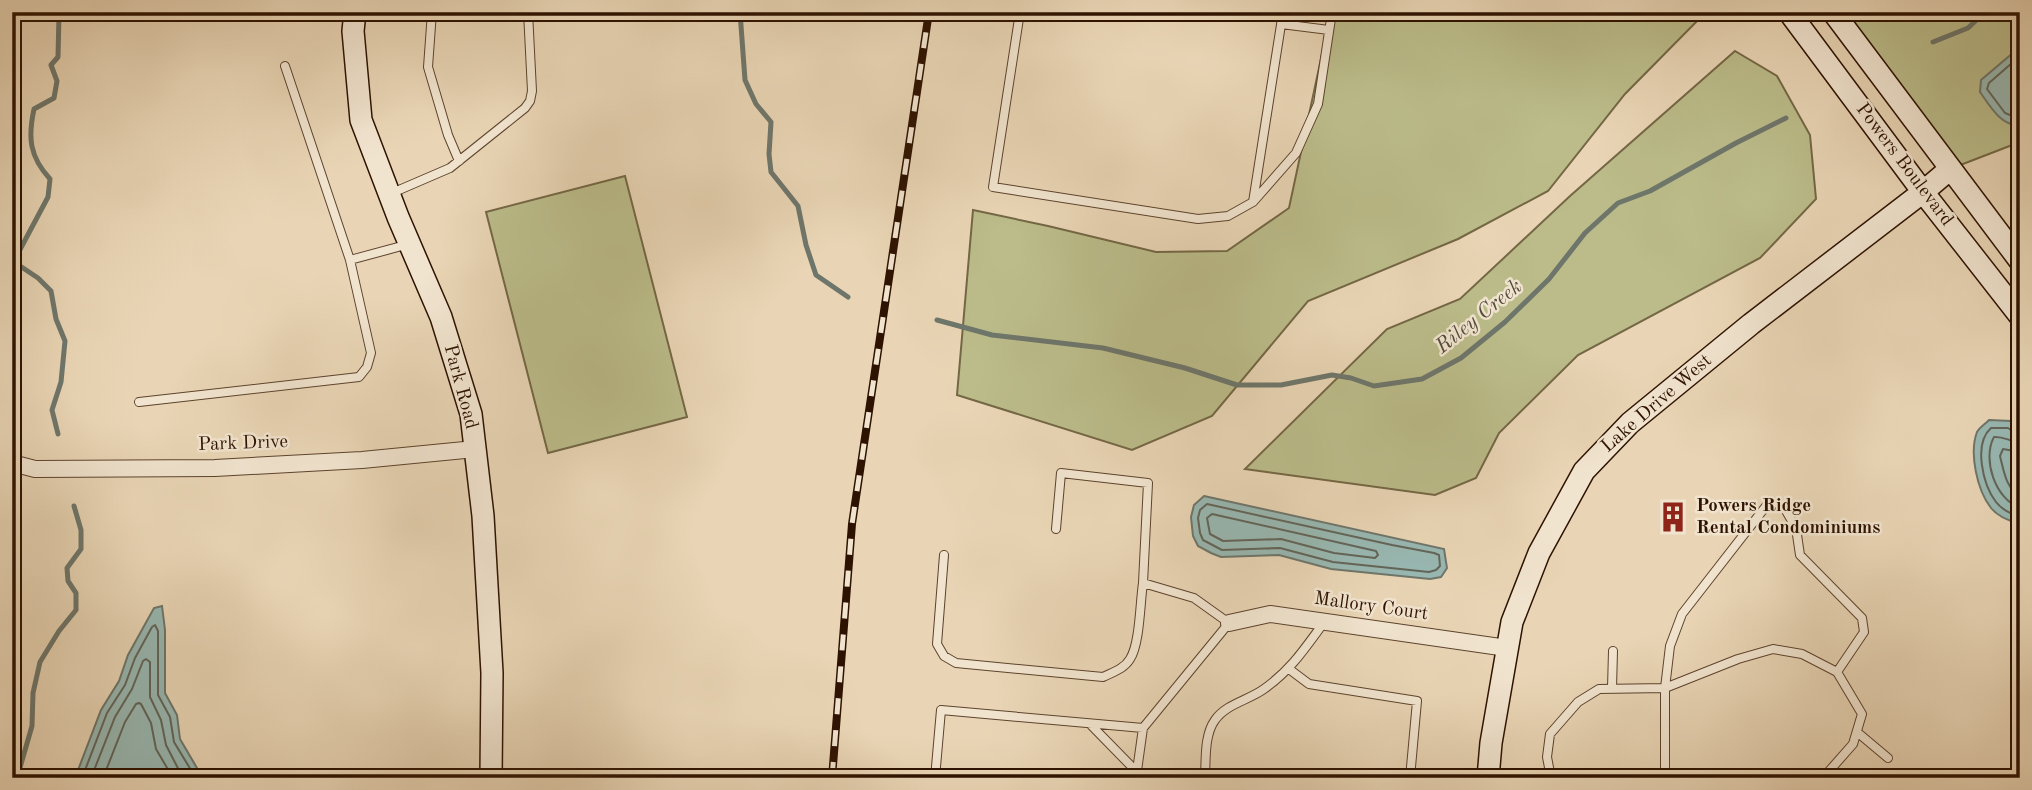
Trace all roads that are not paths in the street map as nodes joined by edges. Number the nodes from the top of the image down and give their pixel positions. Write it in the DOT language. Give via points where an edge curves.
graph roads {
  1 [pos="355,12"];
  2 [pos="432,12"];
  3 [pos="528,12"];
  4 [pos="1020,12"];
  5 [pos="1283,12"];
  6 [pos="1332,12"];
  7 [pos="1789,12"];
  8 [pos="1832,12"];
  9 [pos="1281,24"];
  10 [pos="1329,30"];
  11 [pos="285,66"];
  12 [pos="459,161"];
  13 [pos="1950,169"];
  14 [pos="1923,192"];
  15 [pos="389,194"];
  16 [pos="1253,202"];
  17 [pos="409,244"];
  18 [pos="350,261"];
  19 [pos="2020,261"];
  20 [pos="2020,316"];
  21 [pos="139,402"];
  22 [pos="475,449"];
  23 [pos="12,463"];
  24 [pos="1056,529"];
  25 [pos="944,555"];
  26 [pos="1143,583"];
  27 [pos="1325,621"];
  28 [pos="1229,623"];
  29 [pos="1507,648"];
  30 [pos="1613,651"];
  31 [pos="1289,669"];
  32 [pos="1837,672"];
  33 [pos="1612,688"];
  34 [pos="1665,688"];
  35 [pos="1090,724"];
  36 [pos="1143,728"];
  37 [pos="1857,732"];
  38 [pos="1888,758"];
  39 [pos="1136,774"];
  40 [pos="491,778"];
  41 [pos="935,778"];
  42 [pos="1205,778"];
  43 [pos="1410,778"];
  44 [pos="1488,778"];
  45 [pos="1551,778"];
  46 [pos="1665,778"];
  47 [pos="1823,778"];
  1 -- 15 [label="street, Park Road" via="361,120"];
  2 -- 12 [label="lane" via="428,67"];
  3 -- 12 [label="lane" via="530,102"];
  4 -- 16 [label="lane" via="993,187 1198,219 1228,216"];
  5 -- 9 [label="lane"];
  6 -- 10 [label="lane"];
  7 -- 14 [label="street, Powers Boulevard"];
  8 -- 13 [label="street, Powers Boulevard"];
  9 -- 10 [label="lane"];
  9 -- 16 [label="lane"];
  10 -- 16 [label="lane" via="1318,104 1296,153"];
  11 -- 18 [label="lane"];
  12 -- 15 [label="lane"];
  13 -- 14 [label="street, Lake Drive West"];
  13 -- 19 [label="street, Powers Boulevard"];
  14 -- 20 [label="street, Powers Boulevard"];
  14 -- 29 [label="street, Lake Drive West" via="1630,422 1584,471 1539,552"];
  15 -- 17 [label="street, Park Road"];
  17 -- 18 [label="lane"];
  17 -- 22 [label="street, Park Road" via="441,317 471,414"];
  18 -- 21 [label="lane" via="372,353 359,377"];
  22 -- 23 [label="street, Park Drive" via="215,468 35,469"];
  22 -- 40 [label="street, Park Road" via="492,673"];
  24 -- 26 [label="lane" via="1061,473 1148,483"];
  25 -- 26 [label="lane" via="937,644 944,656 956,663 1103,677 1120,669 1135,648"];
  26 -- 28 [label="lane" via="1194,598"];
  27 -- 28 [label="street, Mallory Court" via="1270,614"];
  27 -- 29 [label="street, Mallory Court"];
  27 -- 31 [label="lane"];
  28 -- 36 [label="lane"];
  29 -- 44 [label="street, Lake Drive West"];
  30 -- 33 [label="lane"];
  31 -- 42 [label="lane" via="1215,718 1209,732"];
  31 -- 43 [label="lane" via="1309,684 1416,701"];
  32 -- 34 [label="lane" via="1802,654 1773,649"];
  32 -- 34 [label="lane" via="1864,632 1862,618 1800,555 1791,518 1770,501 1682,614 1670,646"];
  32 -- 37 [label="lane" via="1862,714"];
  33 -- 34 [label="lane"];
  33 -- 45 [label="lane" via="1599,689 1578,702 1550,734"];
  34 -- 46 [label="lane"];
  35 -- 36 [label="lane"];
  35 -- 39 [label="lane"];
  35 -- 41 [label="lane" via="941,710"];
  36 -- 39 [label="lane"];
  37 -- 38 [label="lane"];
  37 -- 47 [label="lane" via="1853,744"];
}
